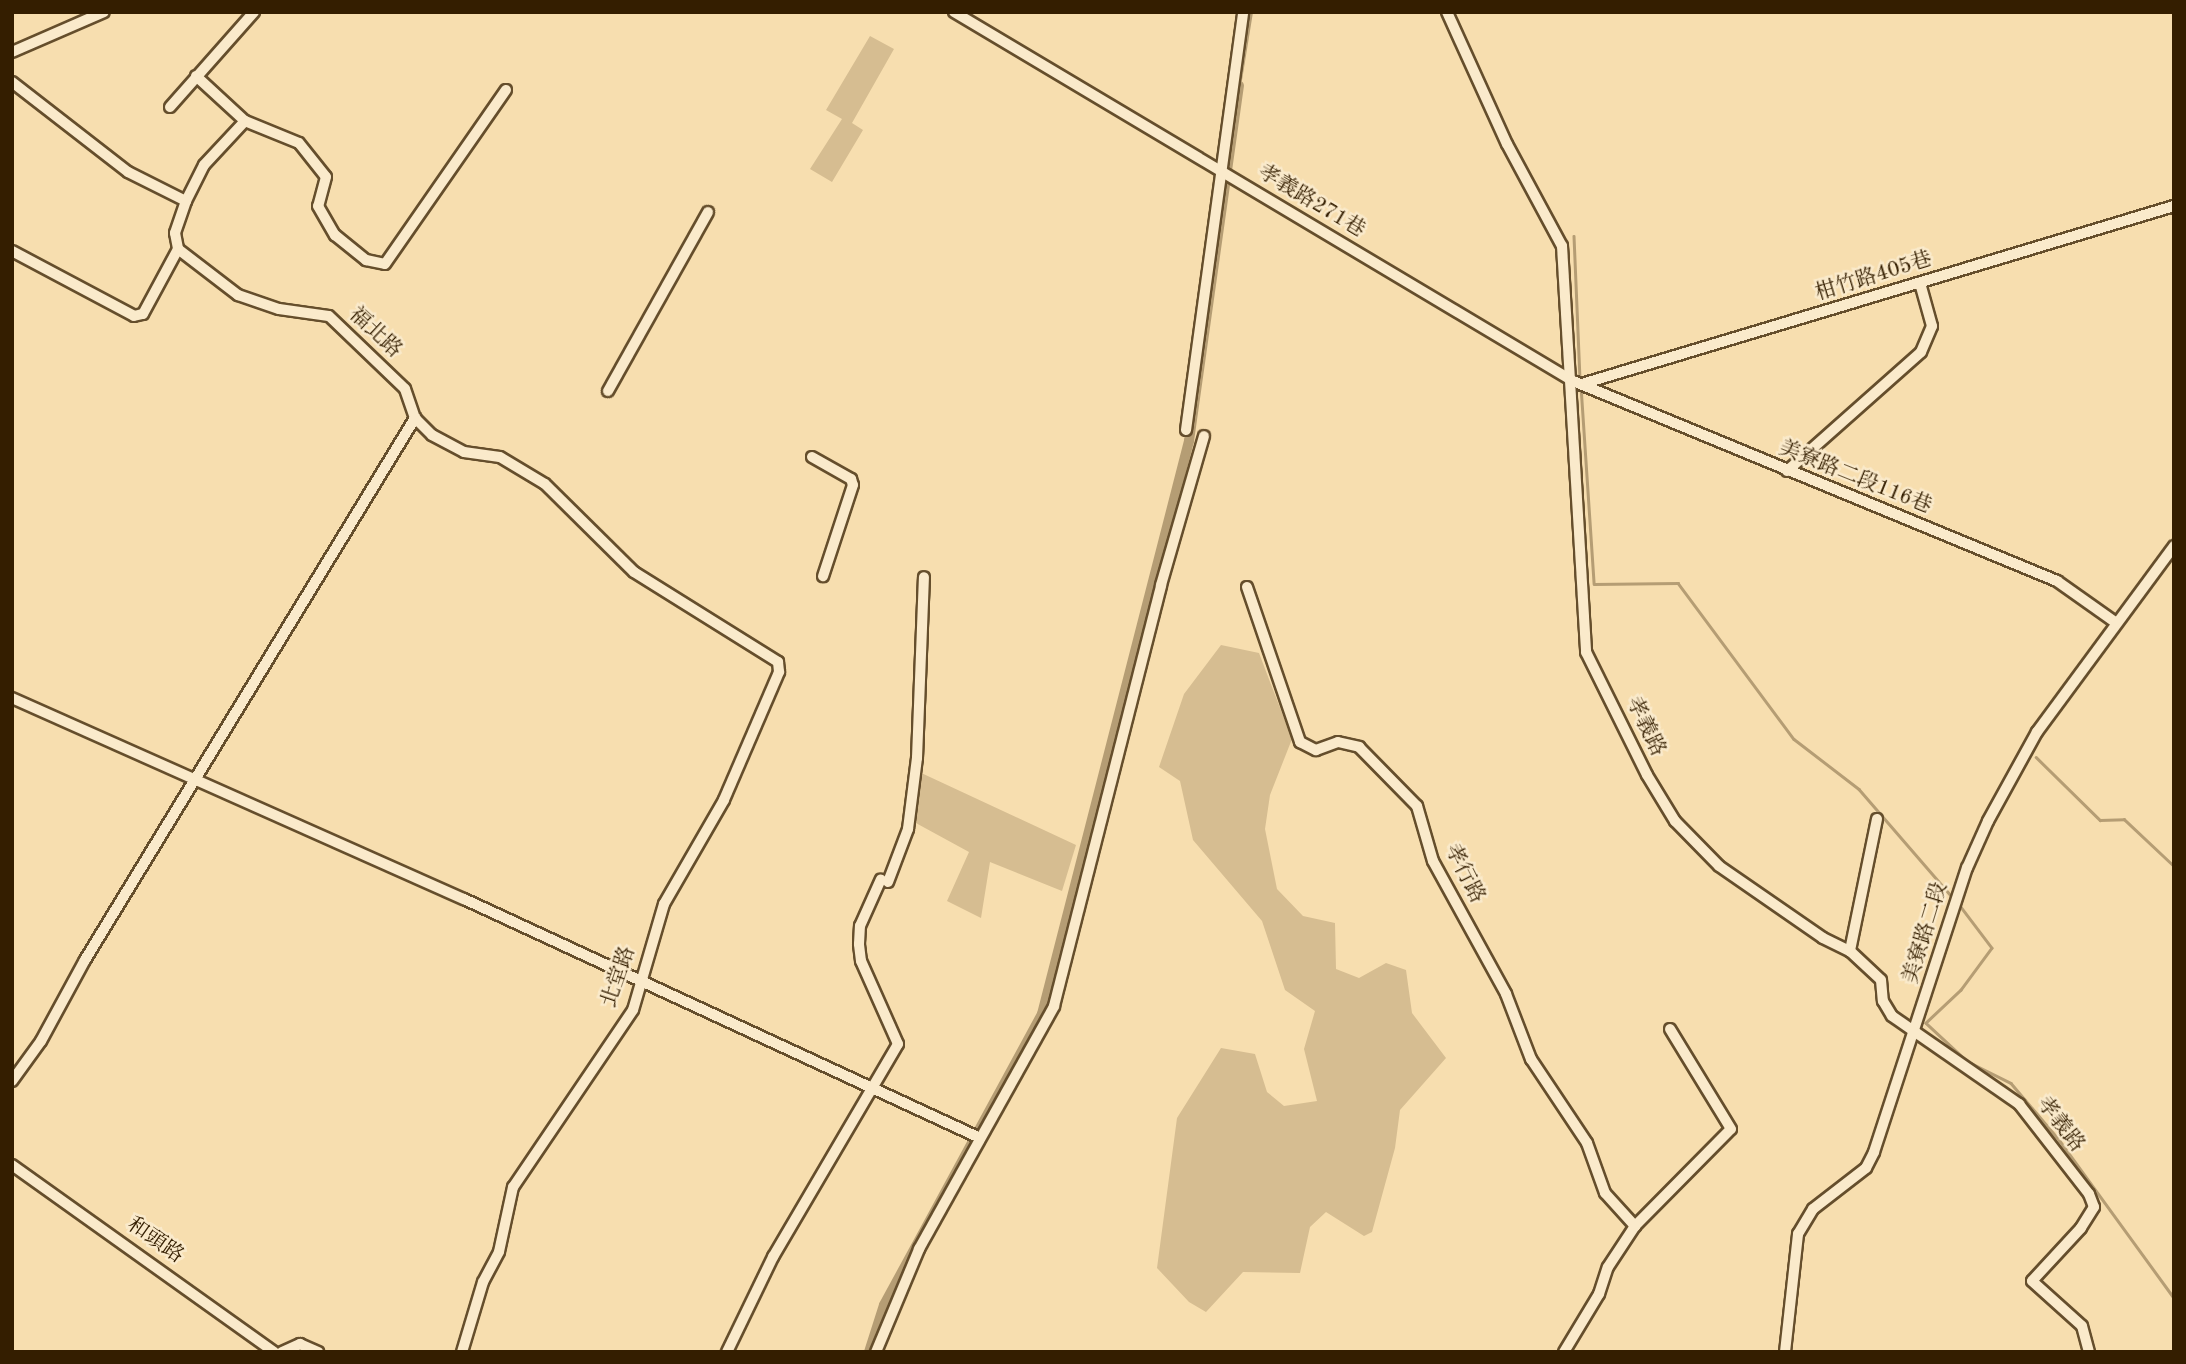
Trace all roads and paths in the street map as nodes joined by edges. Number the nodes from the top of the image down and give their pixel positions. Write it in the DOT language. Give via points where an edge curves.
graph roads {
  1 [pos="104,12"];
  2 [pos="254,12"];
  3 [pos="954,12"];
  4 [pos="1243,12"];
  5 [pos="1447,12"];
  6 [pos="12,52"];
  7 [pos="196,76"];
  8 [pos="12,82"];
  9 [pos="506,90"];
  10 [pos="170,107"];
  11 [pos="245,121"];
  12 [pos="1221,170"];
  13 [pos="186,201"];
  14 [pos="2174,206"];
  15 [pos="708,212"];
  16 [pos="178,249"];
  17 [pos="12,251"];
  18 [pos="1920,284"];
  19 [pos="1573,381"];
  20 [pos="1585,383"];
  21 [pos="608,391"];
  22 [pos="415,418"];
  23 [pos="1186,430"];
  24 [pos="1204,436"];
  25 [pos="812,457"];
  26 [pos="1787,471"];
  27 [pos="2174,546"];
  28 [pos="824,576"];
  29 [pos="925,577"];
  30 [pos="1247,587"];
  31 [pos="2115,622"];
  32 [pos="730,628"];
  33 [pos="12,698"];
  34 [pos="197,781"];
  35 [pos="1877,819"];
  36 [pos="1850,951"];
  37 [pos="640,982"];
  38 [pos="1670,1029"];
  39 [pos="1916,1031"];
  40 [pos="12,1081"];
  41 [pos="872,1088"];
  42 [pos="980,1138"];
  43 [pos="12,1165"];
  44 [pos="1635,1226"];
  45 [pos="274,1352"];
  46 [pos="282,1352"];
  47 [pos="318,1352"];
  48 [pos="462,1352"];
  49 [pos="727,1352"];
  50 [pos="876,1352"];
  51 [pos="1564,1352"];
  52 [pos="1785,1352"];
  53 [pos="2089,1352"];
  1 -- 6 [label="street"];
  2 -- 7 [label="street"];
  3 -- 12 [label="street, 孝義路271巷"];
  4 -- 12 [label="street"];
  5 -- 19 [label="street, 孝義路" via="1502,132 1562,246"];
  7 -- 10 [label="street"];
  7 -- 11 [label="street"];
  8 -- 13 [label="street" via="128,172"];
  9 -- 11 [label="street" via="384,264 366,260 335,235 318,206 326,177 299,143"];
  11 -- 13 [label="street" via="204,165"];
  12 -- 19 [label="street, 孝義路271巷"];
  12 -- 23 [label="street"];
  13 -- 16 [label="street" via="175,233"];
  14 -- 18 [label="street, 柑竹路405巷"];
  15 -- 21 [label="street"];
  16 -- 17 [label="street" via="143,314 134,316"];
  16 -- 22 [label="street, 福北路" via="255,303 329,316 405,388"];
  18 -- 20 [label="street, 柑竹路405巷"];
  18 -- 26 [label="street" via="1932,326 1921,352"];
  19 -- 20 [label="street, 美寮路二段116巷"];
  19 -- 36 [label="street, 孝義路" via="1586,652 1675,821 1718,866 1823,938"];
  20 -- 26 [label="street, 美寮路二段116巷"];
  22 -- 32 [label="street, 福北路" via="446,445 500,457 545,484 634,572"];
  22 -- 34 [label="street"];
  24 -- 42 [label="street" via="1161,585 1054,1006"];
  25 -- 28 [label="street" via="851,479 853,485"];
  26 -- 31 [label="street, 美寮路二段116巷" via="2057,581"];
  27 -- 31 [label="street, 美寮路二段"];
  29 -- 41 [label="street" via="917,758 908,829 860,926 861,961 898,1044"];
  30 -- 44 [label="street, 孝行路" via="1300,742 1317,750 1347,741 1359,747 1417,806 1433,861 1506,994 1531,1059 1587,1143 1605,1193"];
  31 -- 39 [label="street, 美寮路二段" via="2037,732 1988,821 1967,868"];
  32 -- 37 [label="street, 北堂路" via="768,652 778,662 779,673 724,800 664,904"];
  33 -- 34 [label="street"];
  34 -- 37 [label="street"];
  34 -- 40 [label="street"];
  35 -- 36 [label="street"];
  36 -- 39 [label="street, 孝義路" via="1881,980 1883,1001 1892,1016"];
  37 -- 41 [label="street"];
  37 -- 48 [label="street, 北堂路" via="633,1010 513,1188 499,1252 483,1282"];
  38 -- 44 [label="street" via="1731,1129"];
  39 -- 52 [label="street, 美寮路二段" via="1887,1121 1866,1168 1813,1209 1798,1234"];
  39 -- 53 [label="street, 孝義路" via="2019,1104 2088,1194 2094,1207 2081,1228 2032,1281 2082,1326"];
  41 -- 42 [label="street"];
  41 -- 49 [label="street" via="773,1257"];
  42 -- 50 [label="street" via="919,1249"];
  43 -- 45 [label="street, 和頭路"];
  44 -- 51 [label="street"];
  46 -- 47 [label="street" via="300,1344"];
}
